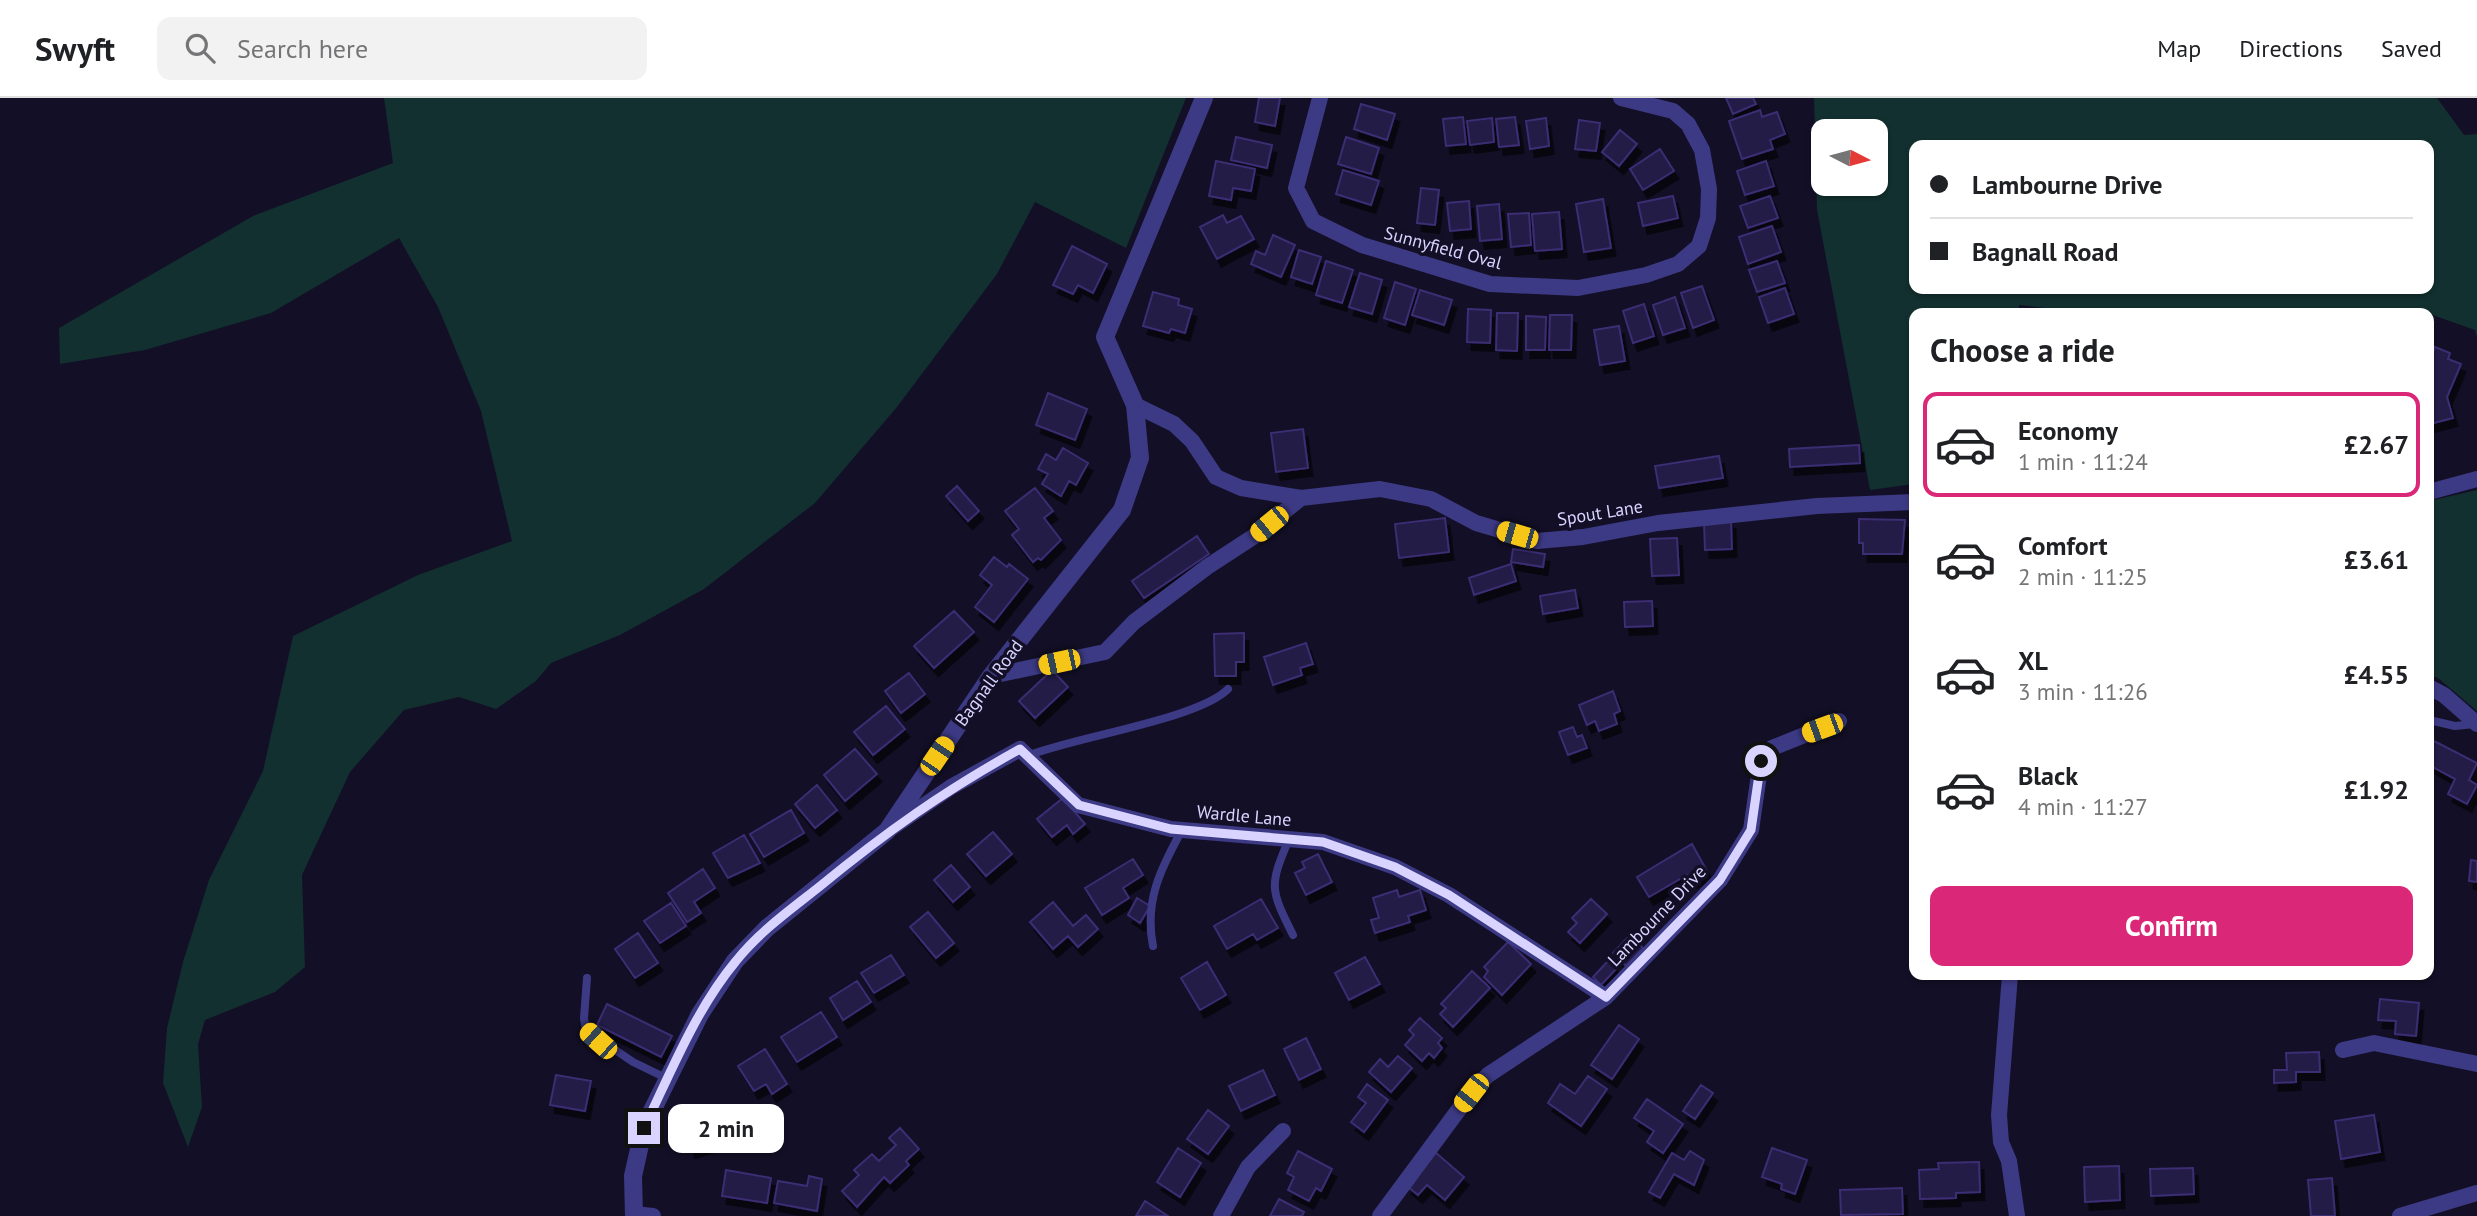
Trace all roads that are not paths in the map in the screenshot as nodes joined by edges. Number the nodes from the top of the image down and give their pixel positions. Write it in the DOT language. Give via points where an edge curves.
graph roads {
  1 [pos="1204,98"];
  2 [pos="1320,98"];
  3 [pos="1621,98"];
  4 [pos="1135,405"];
  5 [pos="2477,479"];
  6 [pos="2434,491"];
  7 [pos="1301,499"];
  8 [pos="1909,502"];
  9 [pos="991,676"];
  10 [pos="1228,689"];
  11 [pos="2434,690"];
  12 [pos="1839,721"];
  13 [pos="2434,721"];
  14 [pos="2477,724"];
  15 [pos="1027,756"];
  16 [pos="1182,830"];
  17 [pos="887,831"];
  18 [pos="1289,839"];
  19 [pos="1293,935"];
  20 [pos="1153,946"];
  21 [pos="587,978"];
  22 [pos="2011,980"];
  23 [pos="1606,997"];
  24 [pos="2343,1050"];
  25 [pos="2477,1064"];
  26 [pos="668,1079"];
  27 [pos="1283,1131"];
  28 [pos="2477,1193"];
  29 [pos="634,1215"];
  30 [pos="653,1216"];
  31 [pos="1222,1216"];
  32 [pos="1380,1216"];
  33 [pos="2017,1216"];
  34 [pos="2400,1216"];
  1 -- 4 [label="street, Bagnall Road" via="1105,337"];
  2 -- 3 [label="street, Sunnyfield Oval" via="1296,188 1312,221 1362,245 1490,284 1578,288 1678,264 1699,246 1708,218 1709,189 1702,150 1688,124 1673,111"];
  4 -- 7 [label="street, Spout Lane" via="1174,424 1216,477 1241,488"];
  4 -- 9 [label="street, Bagnall Road" via="1140,458 1122,510"];
  5 -- 6 [label="street"];
  7 -- 8 [label="street, Spout Lane" via="1380,489 1431,499 1476,523 1537,541 1817,506"];
  7 -- 9 [label="street" via="1134,622 1105,652"];
  9 -- 17 [label="street, Bagnall Road"];
  10 -- 15 [label="lane" via="1205,706"];
  11 -- 14 [label="street"];
  12 -- 23 [label="street, Lambourne Drive" via="1772,748 1761,761 1751,830 1720,880"];
  13 -- 14 [label="lane"];
  15 -- 16 [label="street, Wardle Lane" via="1079,805"];
  15 -- 17 [label="street" via="1020,749 951,787"];
  16 -- 18 [label="street, Wardle Lane"];
  16 -- 20 [label="lane" via="1153,893"];
  17 -- 26 [label="street, Bagnall Road" via="767,928 735,961 700,1014"];
  18 -- 19 [label="lane" via="1274,874 1274,897"];
  18 -- 23 [label="street, Wardle Lane" via="1323,842 1395,867 1449,895"];
  21 -- 26 [label="lane" via="586,1030"];
  22 -- 33 [label="street" via="1999,1115"];
  23 -- 32 [label="street, Lambourne Drive" via="1488,1075"];
  24 -- 25 [label="street" via="2374,1043"];
  26 -- 29 [label="street, Bagnall Road" via="644,1128 633,1176"];
  27 -- 31 [label="street" via="1248,1167"];
  28 -- 34 [label="street"];
  29 -- 30 [label="street"];
}
